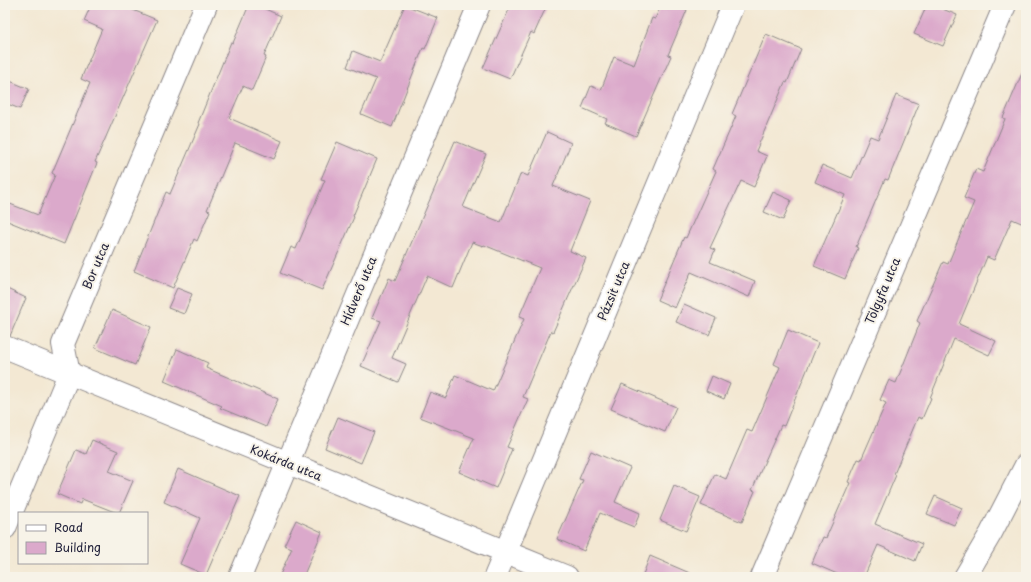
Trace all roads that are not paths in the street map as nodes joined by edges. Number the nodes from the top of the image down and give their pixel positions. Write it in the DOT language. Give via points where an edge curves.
graph roads {
  1 [pos="206,5"];
  2 [pos="479,5"];
  3 [pos="733,5"];
  4 [pos="1004,5"];
  5 [pos="5,347"];
  6 [pos="70,374"];
  7 [pos="288,464"];
  8 [pos="1026,465"];
  9 [pos="5,528"];
  10 [pos="506,552"];
  11 [pos="240,577"];
  12 [pos="495,577"];
  13 [pos="567,577"];
  14 [pos="762,577"];
  15 [pos="965,577"];
  1 -- 6 [label="street, Bor utca" via="63,344"];
  2 -- 7 [label="street, Hídverő utca"];
  3 -- 10 [label="street, Pázsit utca"];
  4 -- 14 [label="street, Tölgyfa utca"];
  5 -- 6 [label="street, Kokárda utca"];
  6 -- 7 [label="street, Kokárda utca"];
  6 -- 9 [label="street"];
  7 -- 10 [label="street, Kokárda utca"];
  7 -- 11 [label="street, Hídverő utca"];
  8 -- 15 [label="street"];
  10 -- 12 [label="street, Pázsit utca"];
  10 -- 13 [label="street, Kokárda utca"];
}
